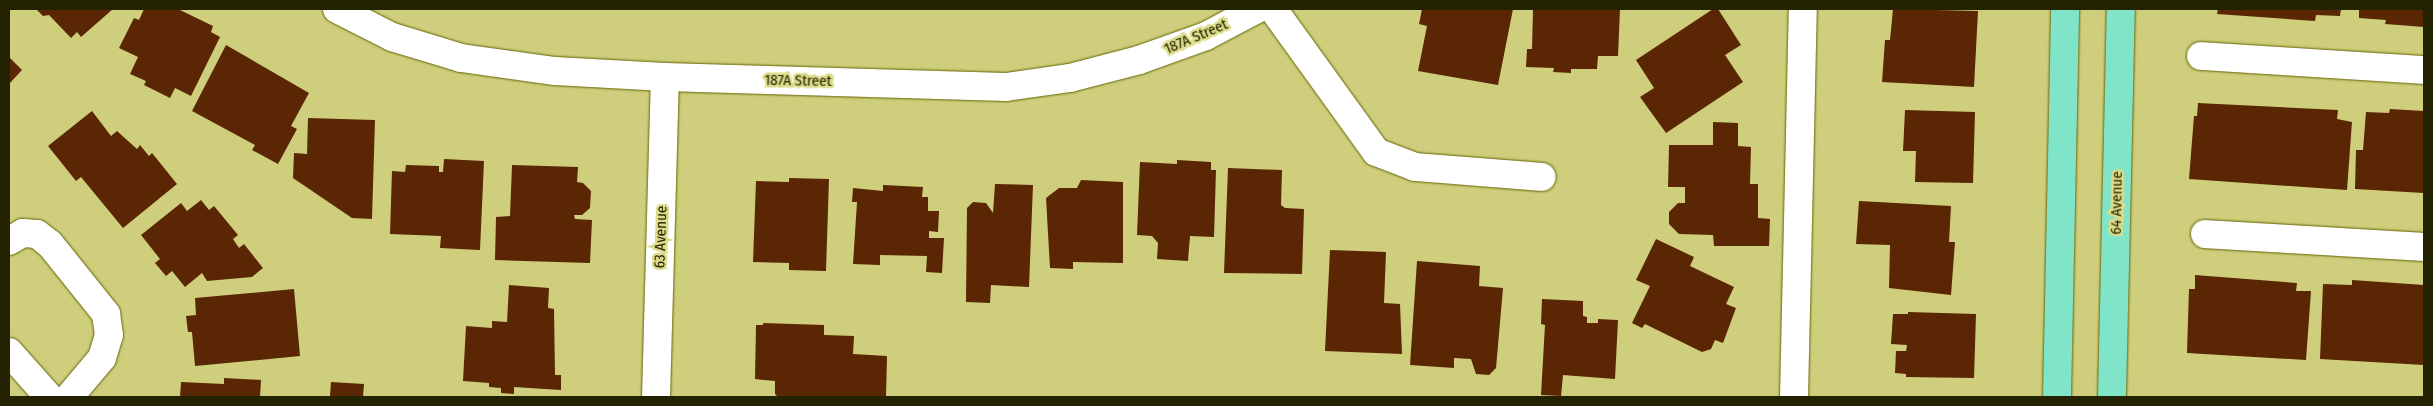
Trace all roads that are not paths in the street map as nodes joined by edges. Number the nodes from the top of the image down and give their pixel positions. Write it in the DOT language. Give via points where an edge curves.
graph roads {
  1 [pos="337,9"];
  2 [pos="1257,9"];
  3 [pos="1273,9"];
  4 [pos="1803,9"];
  5 [pos="2065,9"];
  6 [pos="2121,9"];
  7 [pos="2201,56"];
  8 [pos="2424,70"];
  9 [pos="665,77"];
  10 [pos="1542,177"];
  11 [pos="2205,234"];
  12 [pos="9,241"];
  13 [pos="2424,247"];
  14 [pos="9,352"];
  15 [pos="49,397"];
  16 [pos="69,397"];
  17 [pos="656,397"];
  18 [pos="1794,397"];
  19 [pos="2057,397"];
  20 [pos="2112,397"];
  1 -- 9 [label="street, 187A Street" via="392,37 461,58 555,71"];
  2 -- 9 [label="street, 187A Street" via="1206,36 1140,60 1070,78 1006,87"];
  3 -- 10 [label="street" via="1376,152 1415,167"];
  4 -- 18 [label="street"];
  5 -- 19 [label="main road"];
  6 -- 20 [label="main road, 64 Avenue"];
  7 -- 8 [label="street"];
  9 -- 17 [label="street, 63 Avenue"];
  11 -- 13 [label="street"];
  12 -- 16 [label="street" via="23,233 37,234 50,244 106,314 110,335 102,358"];
  14 -- 15 [label="street"];
}
